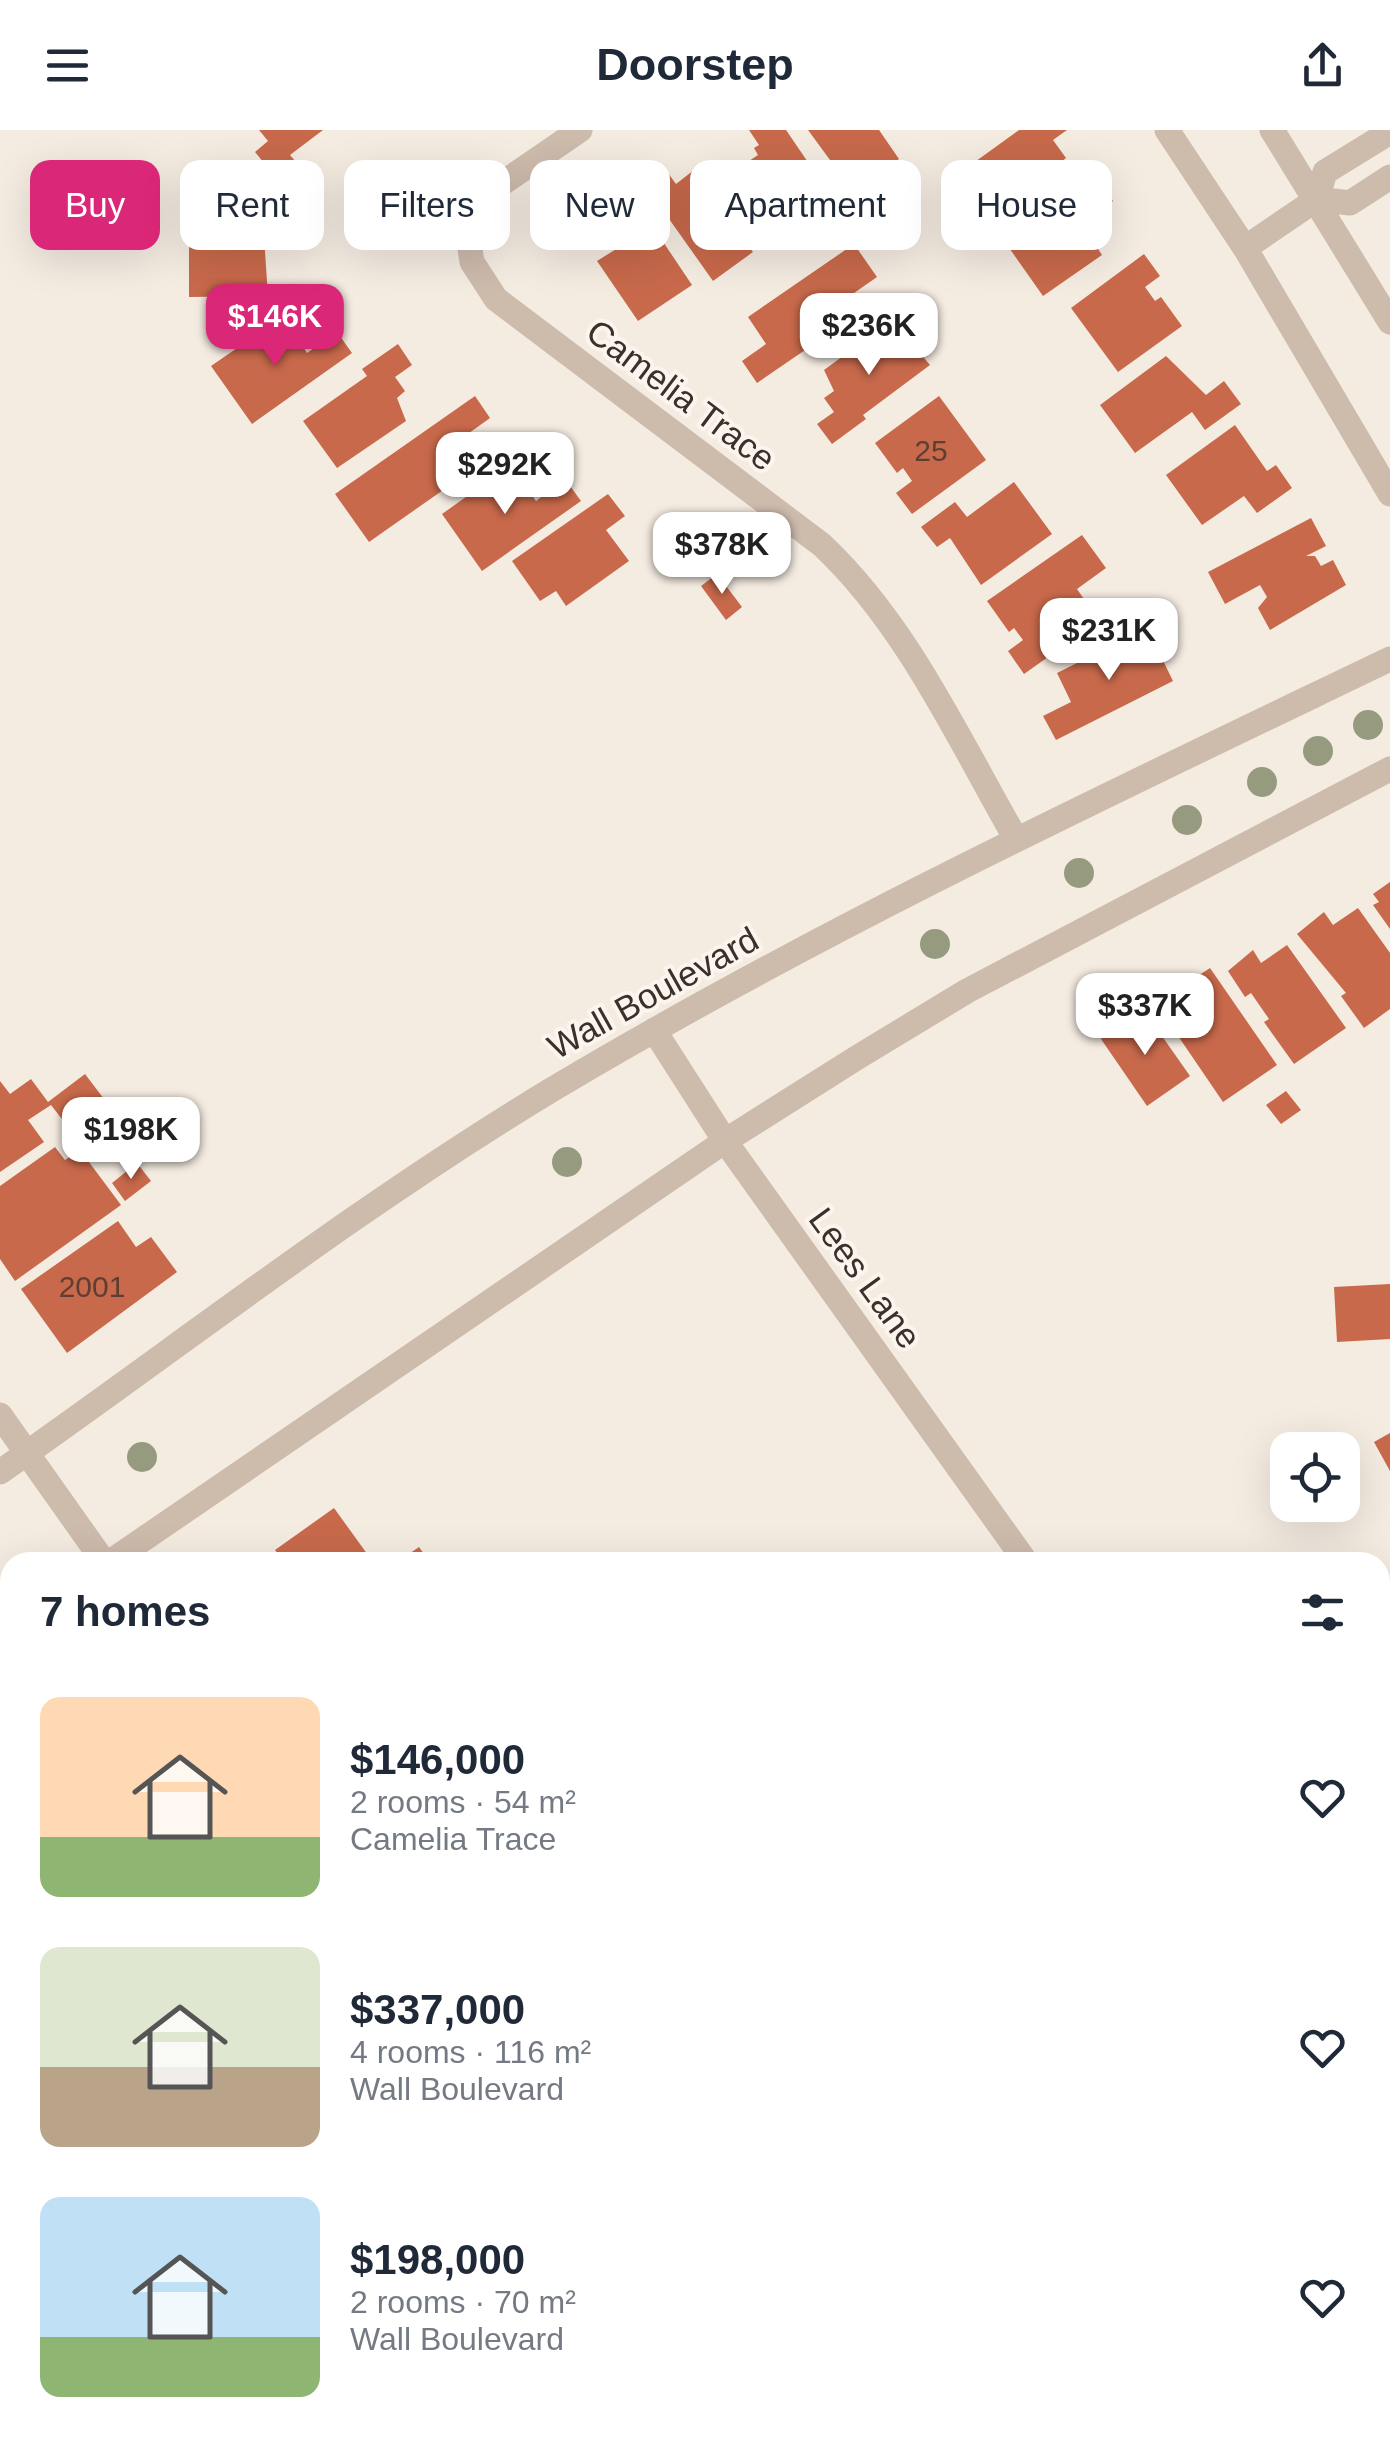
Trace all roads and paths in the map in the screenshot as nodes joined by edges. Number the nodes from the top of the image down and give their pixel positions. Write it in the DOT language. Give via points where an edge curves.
graph roads {
  1 [pos="580,130"];
  2 [pos="1167,130"];
  3 [pos="1272,130"];
  4 [pos="1390,132"];
  5 [pos="1390,177"];
  6 [pos="1318,199"];
  7 [pos="1245,248"];
  8 [pos="1390,322"];
  9 [pos="1390,494"];
  10 [pos="1390,659"];
  11 [pos="1390,769"];
  12 [pos="1016,839"];
  13 [pos="654,1030"];
  14 [pos="725,1141"];
  15 [pos="0,1415"];
  16 [pos="26,1453"];
  17 [pos="0,1472"];
  18 [pos="100,1552"];
  19 [pos="122,1552"];
  20 [pos="1019,1552"];
  1 -- 12 [label="street, Camelia Trace" via="481,198 468,234 472,262 496,299 822,545 860,581"];
  2 -- 7 [label="street"];
  3 -- 6 [label="street"];
  4 -- 6 [label="street" via="1325,172"];
  5 -- 6 [label="street" via="1350,203"];
  6 -- 7 [label="street"];
  6 -- 8 [label="street"];
  7 -- 9 [label="street"];
  10 -- 12 [label="street, Wall Boulevard"];
  11 -- 14 [label="street" via="966,991"];
  12 -- 13 [label="street, Wall Boulevard"];
  13 -- 14 [label="street, Lees Lane"];
  13 -- 16 [label="street, Wall Boulevard" via="319,1240"];
  14 -- 19 [label="street"];
  14 -- 20 [label="street, Lees Lane"];
  15 -- 16 [label="street"];
  16 -- 17 [label="street, Wall Boulevard"];
  16 -- 18 [label="street"];
}
